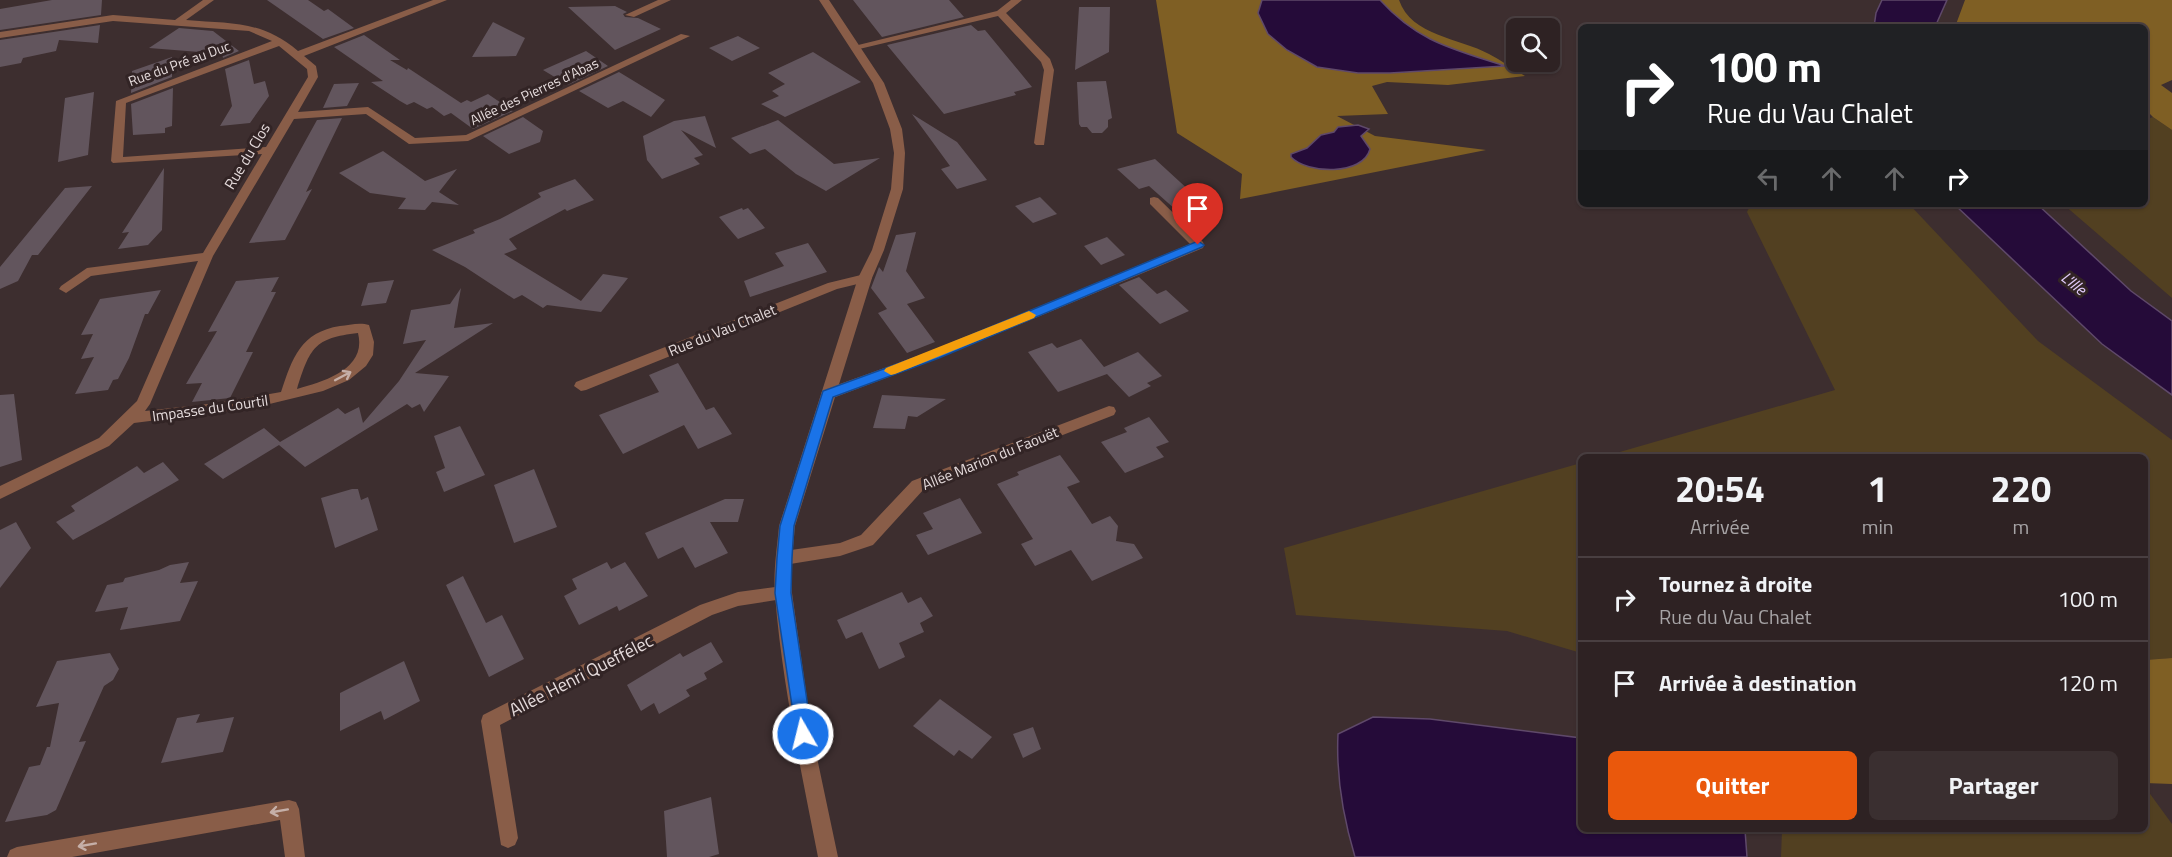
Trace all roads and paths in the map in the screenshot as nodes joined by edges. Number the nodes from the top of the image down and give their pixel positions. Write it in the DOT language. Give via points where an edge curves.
graph roads {
  1 [pos="209,0"];
  2 [pos="442,0"];
  3 [pos="666,0"];
  4 [pos="824,0"];
  5 [pos="1017,0"];
  6 [pos="1000,13"];
  7 [pos="630,15"];
  8 [pos="179,21"];
  9 [pos="0,35"];
  10 [pos="685,36"];
  11 [pos="279,42"];
  12 [pos="855,47"];
  13 [pos="296,56"];
  14 [pos="290,116"];
  15 [pos="1040,143"];
  16 [pos="271,150"];
  17 [pos="1154,201"];
  18 [pos="207,256"];
  19 [pos="865,278"];
  20 [pos="66,289"];
  21 [pos="580,387"];
  22 [pos="828,394"];
  23 [pos="288,395"];
  24 [pos="1109,411"];
  25 [pos="130,418"];
  26 [pos="0,493"];
  27 [pos="784,558"];
  28 [pos="783,593"];
  29 [pos="508,837"];
  30 [pos="17,857"];
  31 [pos="295,857"];
  32 [pos="828,857"];
  1 -- 8 [label="street"];
  2 -- 13 [label="street"];
  3 -- 7 [label="street"];
  4 -- 12 [label="street"];
  5 -- 6 [label="street"];
  6 -- 12 [label="street"];
  6 -- 15 [label="street" via="1046,61 1049,70"];
  8 -- 9 [label="street, Rue du Clos" via="105,18"];
  8 -- 11 [label="street, Rue du Clos" via="264,31"];
  10 -- 14 [label="street, Allée des Pierres d'Abas" via="468,138 413,142 368,110"];
  11 -- 13 [label="street, Rue du Clos"];
  11 -- 16 [label="street, Rue du Pré au Duc" via="121,101 117,161"];
  12 -- 19 [label="street" via="892,109 900,150 899,180 882,239"];
  13 -- 14 [label="street, Rue du Clos" via="312,68 312,77"];
  14 -- 16 [label="street, Rue du Clos"];
  16 -- 18 [label="street, Rue du Clos"];
  17 -- 22 [label="street" via="1198,245 934,355"];
  18 -- 20 [label="street" via="87,272"];
  18 -- 25 [label="street, Rue du Clos" via="143,404"];
  19 -- 21 [label="street, Rue du Vau Chalet" via="822,290"];
  19 -- 22 [label="street"];
  22 -- 27 [label="street" via="787,526"];
  23 -- 23 [label="street, Impasse du Courtil, one-way" via="324,385 348,374 362,362 369,345 364,328 337,330 315,338 293,373"];
  23 -- 25 [label="street, Impasse du Courtil" via="251,405"];
  24 -- 27 [label="street, Allée Marion du Faouët" via="918,485 867,540 840,549"];
  25 -- 26 [label="street, Rue du Clos" via="89,451"];
  27 -- 28 [label="street"];
  28 -- 29 [label="street, Allée Henri Queffélec" via="716,606 490,721"];
  28 -- 32 [label="street" via="803,734"];
  31 -- 30 [label="street, one-way" via="289,809"];
}
